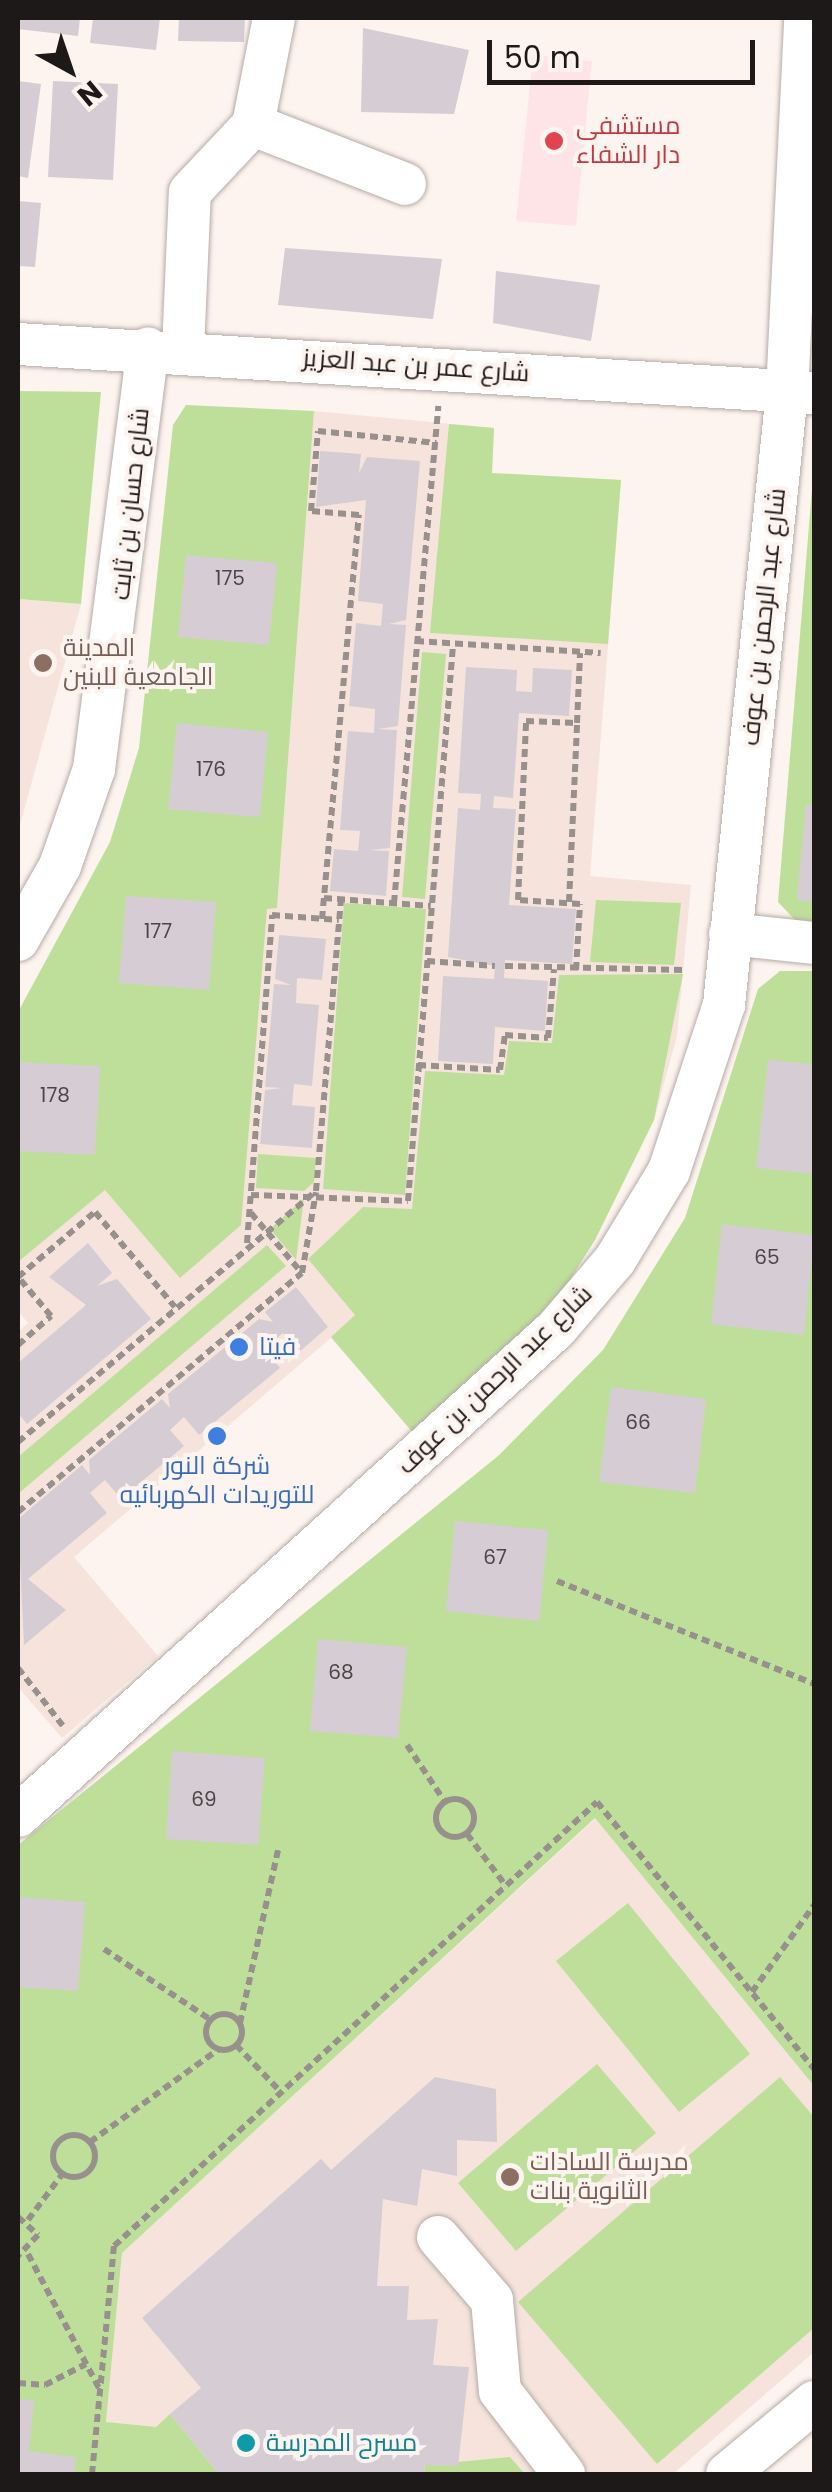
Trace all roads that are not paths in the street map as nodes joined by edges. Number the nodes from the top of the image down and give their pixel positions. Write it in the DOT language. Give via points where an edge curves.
graph roads {
  1 [pos="274,18"];
  2 [pos="805,18"];
  3 [pos="253,126"];
  4 [pos="405,184"];
  5 [pos="18,344"];
  6 [pos="165,349"];
  7 [pos="801,392"];
  8 [pos="730,934"];
  9 [pos="18,940"];
  10 [pos="814,943"];
  11 [pos="18,1816"];
  12 [pos="438,2237"];
  13 [pos="814,2402"];
  14 [pos="564,2474"];
  15 [pos="727,2474"];
  1 -- 3 [label="street"];
  2 -- 7 [label="street, شارع عبد الرحمن بن عوف"];
  3 -- 4 [label="street"];
  3 -- 6 [label="street, شارع حسان بن ثابت" via="190,192"];
  5 -- 6 [label="street, شارع عمر بن عبد العزيز"];
  6 -- 7 [label="street, شارع عمر بن عبد العزيز"];
  6 -- 9 [label="street, شارع حسان بن ثابت" via="94,769 60,866"];
  7 -- 8 [label="street, شارع عبد الرحمن بن عوف"];
  8 -- 10 [label="street"];
  8 -- 11 [label="street, شارع عبد الرحمن بن عوف" via="724,1005 692,1118 615,1260 556,1329"];
  12 -- 14 [label="street" via="492,2300 500,2390"];
  13 -- 15 [label="street"];
}
